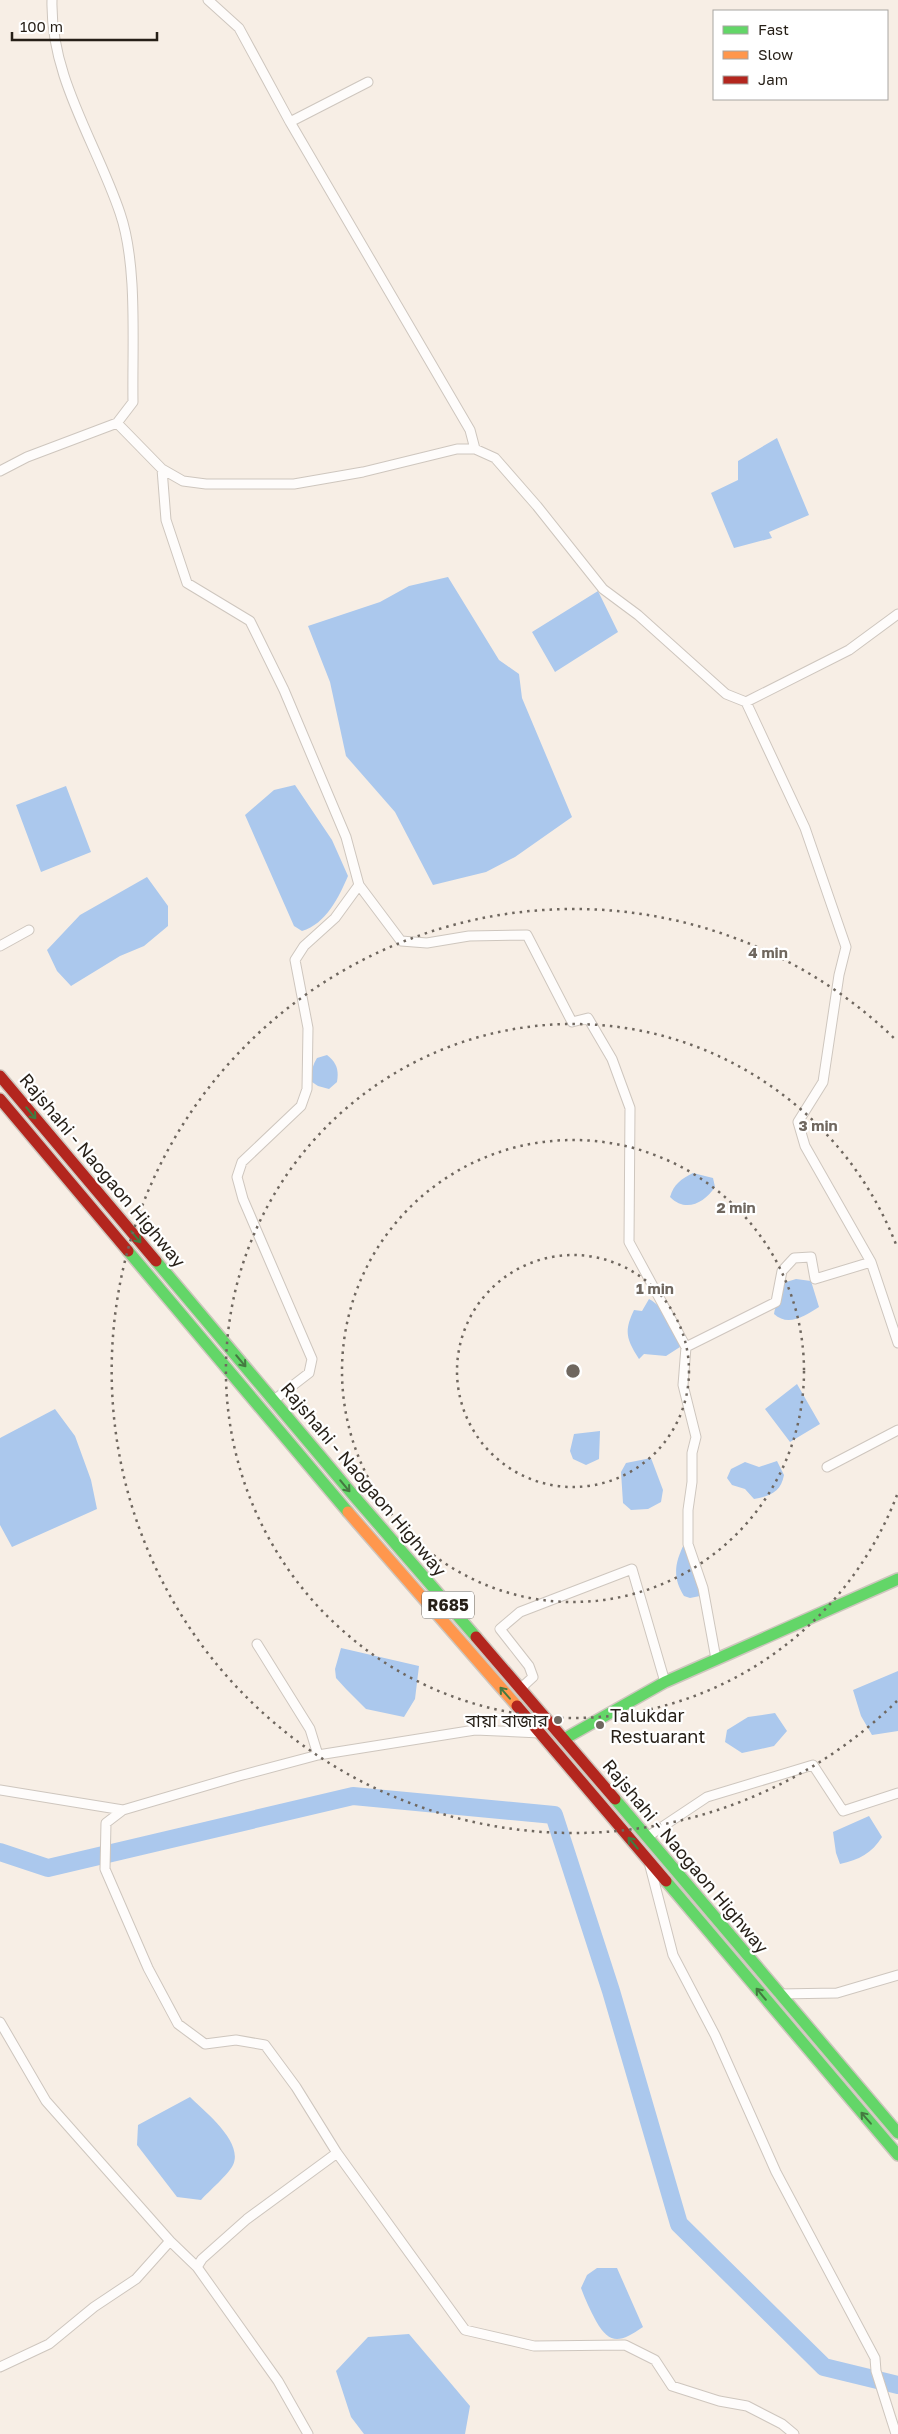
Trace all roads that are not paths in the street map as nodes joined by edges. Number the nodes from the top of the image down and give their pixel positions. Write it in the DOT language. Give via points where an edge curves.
graph roads {
  1 [pos="52,0"];
  2 [pos="208,0"];
  3 [pos="368,82"];
  4 [pos="290,122"];
  5 [pos="117,422"];
  6 [pos="475,449"];
  7 [pos="162,470"];
  8 [pos="0,472"];
  9 [pos="898,614"];
  10 [pos="746,702"];
  11 [pos="359,885"];
  12 [pos="29,930"];
  13 [pos="0,946"];
  14 [pos="0,1076"];
  15 [pos="0,1099"];
  16 [pos="871,1262"];
  17 [pos="898,1343"];
  18 [pos="686,1347"];
  19 [pos="274,1400"];
  20 [pos="898,1430"];
  21 [pos="827,1466"];
  22 [pos="898,1579"];
  23 [pos="467,1626"];
  24 [pos="456,1637"];
  25 [pos="257,1644"];
  26 [pos="716,1659"];
  27 [pos="665,1682"];
  28 [pos="521,1688"];
  29 [pos="540,1733"];
  30 [pos="564,1738"];
  31 [pos="318,1755"];
  32 [pos="0,1790"];
  33 [pos="898,1793"];
  34 [pos="123,1810"];
  35 [pos="647,1837"];
  36 [pos="649,1862"];
  37 [pos="683,1880"];
  38 [pos="672,1889"];
  39 [pos="898,1975"];
  40 [pos="779,1994"];
  41 [pos="0,2022"];
  42 [pos="898,2133"];
  43 [pos="337,2154"];
  44 [pos="898,2155"];
  45 [pos="170,2241"];
  46 [pos="197,2267"];
  47 [pos="0,2367"];
  48 [pos="308,2434"];
  49 [pos="794,2434"];
  50 [pos="896,2434"];
  1 -- 5 [label="street" via="56,46 63,76 120,213 129,248 133,402"];
  2 -- 4 [label="street" via="239,28"];
  3 -- 4 [label="street"];
  4 -- 6 [label="street" via="470,430"];
  5 -- 7 [label="street"];
  5 -- 8 [label="street" via="27,457"];
  6 -- 7 [label="street" via="457,449 363,472 294,484 206,484 182,481"];
  6 -- 10 [label="street" via="495,458 603,589 638,614 726,694"];
  7 -- 11 [label="street" via="166,520 187,583 250,621 284,690 346,837"];
  9 -- 10 [label="street" via="849,650"];
  10 -- 16 [label="street" via="805,828 846,946 823,1082 798,1122 805,1146"];
  11 -- 18 [label="street" via="401,940 426,943 469,936 527,935 572,1022 588,1018 612,1059 630,1108 629,1242"];
  11 -- 19 [label="street" via="335,918 304,946 295,960 308,1028 307,1090 301,1106 242,1162 238,1177 243,1199 312,1359 309,1373"];
  12 -- 13 [label="street"];
  14 -- 19 [label="main road, Rajshahi - Naogaon Highway / R685, one-way"];
  15 -- 24 [label="main road, Rajshahi - Naogaon Highway / R685"];
  16 -- 17 [label="street"];
  16 -- 18 [label="street" via="816,1279 811,1256 794,1258 782,1271 776,1302"];
  18 -- 26 [label="street" via="683,1385 696,1437 692,1453 688,1544 704,1588"];
  19 -- 23 [label="main road, Rajshahi - Naogaon Highway / R685, one-way"];
  20 -- 21 [label="street"];
  22 -- 26 [label="main road"];
  23 -- 24 [label="main road"];
  23 -- 28 [label="main road, Rajshahi - Naogaon Highway / R685"];
  29 -- 24 [label="main road, Rajshahi - Naogaon Highway / R685, one-way"];
  25 -- 31 [label="street" via="310,1729"];
  26 -- 27 [label="main road"];
  27 -- 28 [label="street" via="632,1569 520,1612 500,1629 533,1676"];
  27 -- 30 [label="main road"];
  28 -- 30 [label="main road, Rajshahi - Naogaon Highway / R685"];
  29 -- 31 [label="street" via="475,1730"];
  36 -- 29 [label="main road, Rajshahi - Naogaon Highway / R685, one-way"];
  30 -- 35 [label="main road, Rajshahi - Naogaon Highway / R685"];
  31 -- 34 [label="street"];
  32 -- 34 [label="street"];
  33 -- 35 [label="street" via="842,1811 813,1765 707,1797"];
  34 -- 43 [label="street" via="106,1823 105,1869 148,1968 178,2024 205,2044 236,2040 264,2045 296,2087"];
  35 -- 37 [label="main road, Rajshahi - Naogaon Highway / R685"];
  36 -- 38 [label="main road, Rajshahi - Naogaon Highway / R685"];
  36 -- 50 [label="street" via="673,1955 715,2036 776,2172 875,2358"];
  37 -- 38 [label="main road"];
  37 -- 40 [label="main road, Rajshahi - Naogaon Highway / R685"];
  44 -- 38 [label="main road, Rajshahi - Naogaon Highway / R685, one-way"];
  39 -- 40 [label="street" via="837,1993"];
  40 -- 42 [label="main road, Rajshahi - Naogaon Highway / R685"];
  41 -- 45 [label="street" via="46,2101"];
  43 -- 46 [label="street" via="247,2219"];
  43 -- 49 [label="street" via="465,2330 534,2346 624,2345 655,2360 672,2386 747,2406"];
  45 -- 46 [label="street"];
  45 -- 47 [label="street" via="136,2279 94,2306 49,2344"];
  46 -- 48 [label="street" via="278,2381"];
}
